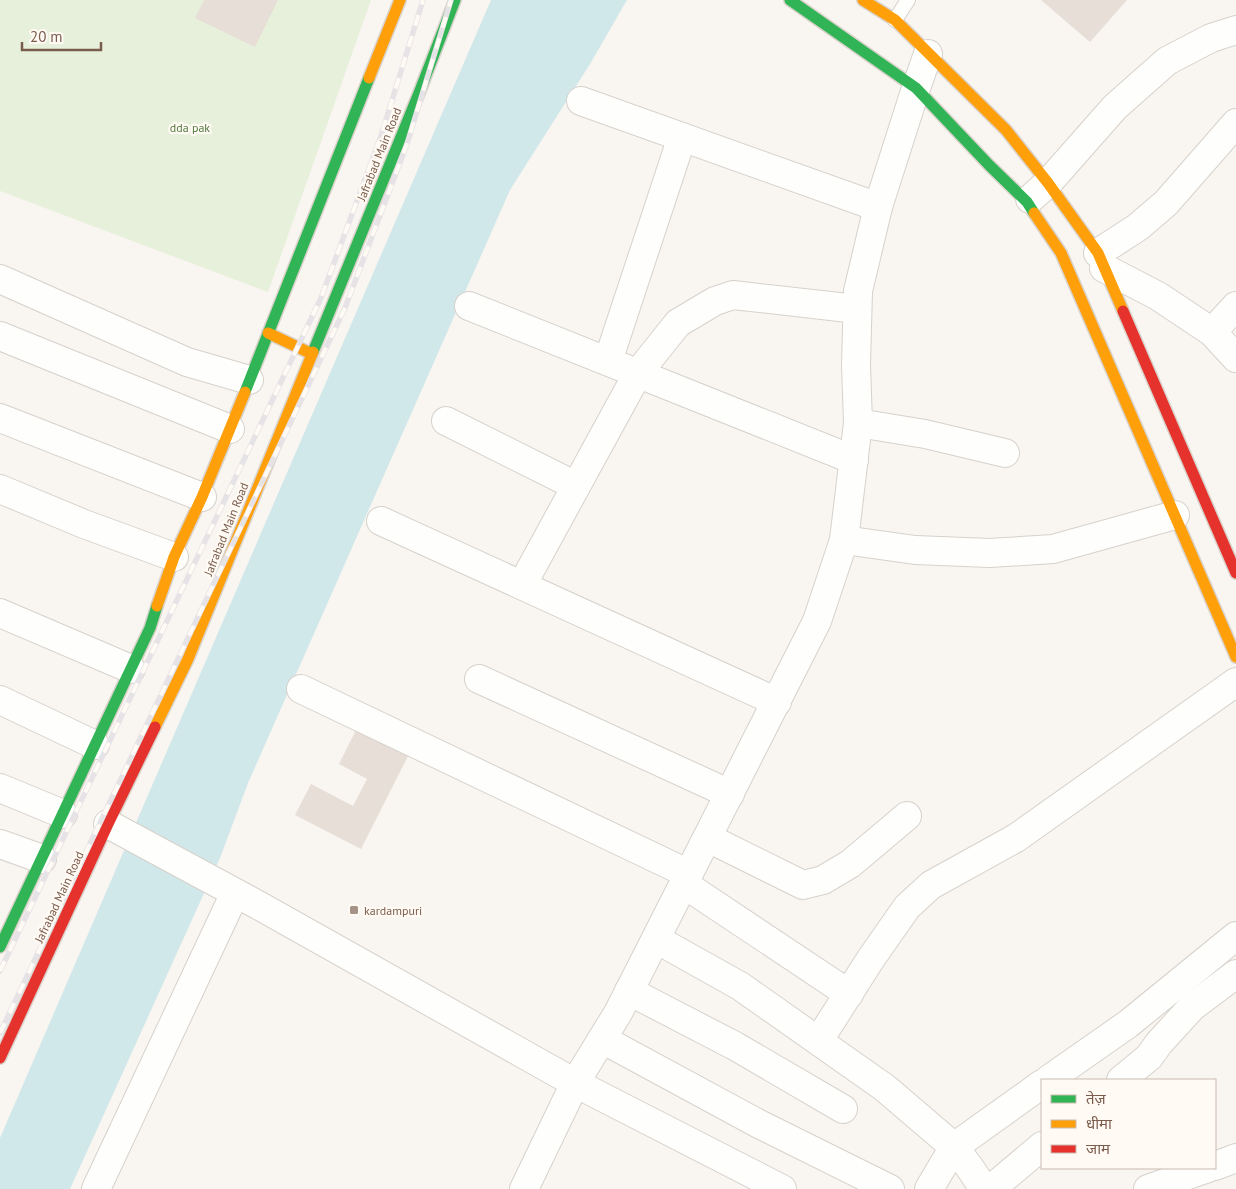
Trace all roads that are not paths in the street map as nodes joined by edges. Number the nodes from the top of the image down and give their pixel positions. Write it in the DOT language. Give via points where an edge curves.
graph roads {
  1 [pos="400,0"];
  2 [pos="455,0"];
  3 [pos="790,0"];
  4 [pos="864,0"];
  5 [pos="908,0"];
  6 [pos="895,20"];
  7 [pos="1236,30"];
  8 [pos="928,54"];
  9 [pos="916,88"];
  10 [pos="581,101"];
  11 [pos="1236,123"];
  12 [pos="682,137"];
  13 [pos="1048,183"];
  14 [pos="1027,202"];
  15 [pos="878,207"];
  16 [pos="1101,261"];
  17 [pos="0,279"];
  18 [pos="469,306"];
  19 [pos="1236,306"];
  20 [pos="857,309"];
  21 [pos="1212,332"];
  22 [pos="268,333"];
  23 [pos="0,336"];
  24 [pos="312,354"];
  25 [pos="1236,358"];
  26 [pos="608,361"];
  27 [pos="638,374"];
  28 [pos="249,380"];
  29 [pos="0,418"];
  30 [pos="446,421"];
  31 [pos="858,423"];
  32 [pos="230,429"];
  33 [pos="1005,453"];
  34 [pos="854,460"];
  35 [pos="576,486"];
  36 [pos="0,489"];
  37 [pos="202,497"];
  38 [pos="1175,515"];
  39 [pos="382,521"];
  40 [pos="844,540"];
  41 [pos="174,557"];
  42 [pos="1236,573"];
  43 [pos="522,585"];
  44 [pos="0,613"];
  45 [pos="1236,657"];
  46 [pos="131,669"];
  47 [pos="479,679"];
  48 [pos="1236,682"];
  49 [pos="301,688"];
  50 [pos="0,700"];
  51 [pos="777,702"];
  52 [pos="95,745"];
  53 [pos="0,788"];
  54 [pos="730,794"];
  55 [pos="63,814"];
  56 [pos="907,816"];
  57 [pos="108,824"];
  58 [pos="708,838"];
  59 [pos="0,844"];
  60 [pos="42,859"];
  61 [pos="687,879"];
  62 [pos="235,893"];
  63 [pos="6,921"];
  64 [pos="1236,936"];
  65 [pos="656,939"];
  66 [pos="0,947"];
  67 [pos="1236,974"];
  68 [pos="629,991"];
  69 [pos="849,994"];
  70 [pos="602,1039"];
  71 [pos="819,1040"];
  72 [pos="0,1058"];
  73 [pos="1049,1079"];
  74 [pos="1122,1079"];
  75 [pos="576,1083"];
  76 [pos="1041,1085"];
  77 [pos="843,1110"];
  78 [pos="954,1147"];
  79 [pos="1041,1147"];
  80 [pos="1236,1158"];
  81 [pos="1216,1166"];
  82 [pos="1205,1169"];
  83 [pos="96,1189"];
  84 [pos="524,1189"];
  85 [pos="782,1189"];
  86 [pos="890,1189"];
  87 [pos="929,1189"];
  88 [pos="984,1189"];
  89 [pos="991,1189"];
  90 [pos="1148,1189"];
  1 -- 22 [label="main road"];
  2 -- 24 [label="main road, Jafrabad Main Road"];
  3 -- 9 [label="main road"];
  4 -- 6 [label="main road"];
  5 -- 6 [label="lane"];
  6 -- 8 [label="main road"];
  7 -- 13 [label="street" via="1211,38 1167,61 1115,108"];
  8 -- 9 [label="street"];
  8 -- 13 [label="main road" via="1006,130"];
  9 -- 14 [label="main road"];
  9 -- 15 [label="street"];
  10 -- 12 [label="street"];
  11 -- 16 [label="street" via="1166,202"];
  12 -- 15 [label="street"];
  12 -- 26 [label="street"];
  13 -- 14 [label="street"];
  13 -- 16 [label="main road"];
  14 -- 38 [label="main road" via="1061,253 1144,434"];
  15 -- 20 [label="street" via="858,291"];
  16 -- 21 [label="street"];
  16 -- 42 [label="main road" via="1167,424"];
  17 -- 28 [label="street" via="187,362"];
  18 -- 26 [label="street"];
  19 -- 21 [label="street"];
  20 -- 27 [label="street" via="733,295 715,301 678,323"];
  20 -- 31 [label="street"];
  21 -- 25 [label="street"];
  22 -- 24 [label="main road"];
  22 -- 28 [label="main road"];
  23 -- 32 [label="street"];
  24 -- 57 [label="main road, Jafrabad Main Road" via="188,659"];
  26 -- 27 [label="street"];
  27 -- 34 [label="street"];
  27 -- 35 [label="street"];
  28 -- 32 [label="main road"];
  29 -- 37 [label="street"];
  30 -- 35 [label="street"];
  31 -- 33 [label="street" via="925,434"];
  31 -- 34 [label="street"];
  32 -- 37 [label="main road"];
  34 -- 40 [label="street"];
  35 -- 43 [label="street"];
  36 -- 41 [label="street"];
  37 -- 41 [label="main road"];
  38 -- 40 [label="street" via="1053,549 990,553 915,550"];
  38 -- 45 [label="main road"];
  39 -- 43 [label="street"];
  40 -- 51 [label="street" via="817,621"];
  41 -- 46 [label="main road" via="150,628"];
  43 -- 51 [label="street"];
  44 -- 46 [label="street"];
  46 -- 52 [label="main road"];
  47 -- 54 [label="street"];
  48 -- 69 [label="street" via="1016,838 931,885 907,907"];
  49 -- 61 [label="street"];
  50 -- 52 [label="street"];
  51 -- 54 [label="street"];
  52 -- 55 [label="main road"];
  53 -- 55 [label="street"];
  54 -- 58 [label="street"];
  55 -- 60 [label="main road"];
  56 -- 58 [label="street" via="850,864 824,880 803,885"];
  57 -- 62 [label="street"];
  57 -- 72 [label="main road, Jafrabad Main Road"];
  58 -- 61 [label="street"];
  59 -- 60 [label="street"];
  60 -- 63 [label="main road"];
  61 -- 65 [label="street"];
  61 -- 69 [label="street"];
  62 -- 75 [label="street"];
  62 -- 83 [label="street"];
  63 -- 66 [label="main road"];
  64 -- 73 [label="street" via="1128,1024"];
  65 -- 68 [label="street"];
  65 -- 71 [label="street" via="740,986"];
  67 -- 74 [label="street" via="1192,1007 1149,1057"];
  68 -- 70 [label="street"];
  68 -- 77 [label="street" via="735,1046"];
  69 -- 71 [label="street"];
  70 -- 75 [label="street"];
  70 -- 86 [label="street" via="759,1124"];
  71 -- 78 [label="street" via="885,1088"];
  75 -- 84 [label="street"];
  75 -- 85 [label="street"];
  76 -- 78 [label="street"];
  78 -- 87 [label="street"];
  78 -- 88 [label="street"];
  79 -- 89 [label="street"];
  80 -- 81 [label="street"];
  82 -- 90 [label="street"];
}
